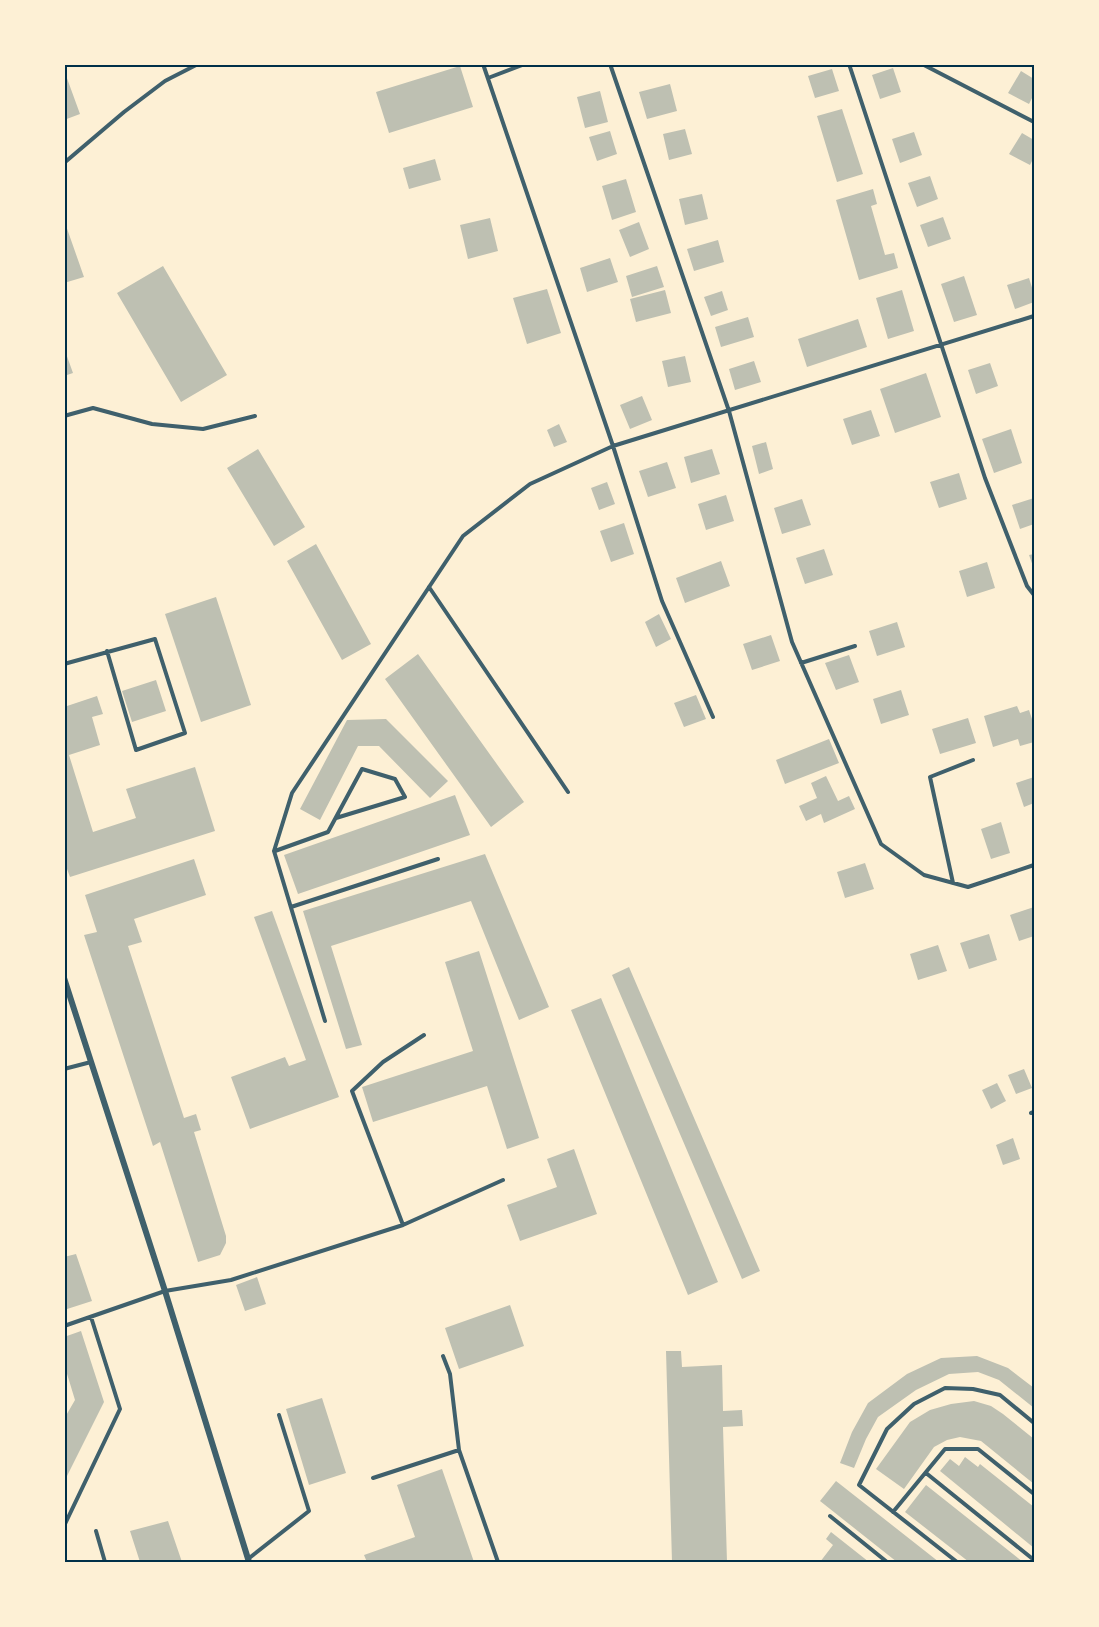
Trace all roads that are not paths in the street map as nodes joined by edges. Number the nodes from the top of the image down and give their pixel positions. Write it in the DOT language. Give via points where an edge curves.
graph roads {
  1 [pos="198,64"];
  2 [pos="483,64"];
  3 [pos="525,64"];
  4 [pos="610,64"];
  5 [pos="849,64"];
  6 [pos="922,64"];
  7 [pos="488,78"];
  8 [pos="1035,122"];
  9 [pos="64,163"];
  10 [pos="1035,316"];
  11 [pos="942,344"];
  12 [pos="729,411"];
  13 [pos="64,416"];
  14 [pos="255,416"];
  15 [pos="612,446"];
  16 [pos="429,587"];
  17 [pos="1035,594"];
  18 [pos="855,646"];
  19 [pos="106,651"];
  20 [pos="64,663"];
  21 [pos="801,663"];
  22 [pos="713,717"];
  23 [pos="973,760"];
  24 [pos="568,792"];
  25 [pos="336,818"];
  26 [pos="274,851"];
  27 [pos="438,859"];
  28 [pos="1035,865"];
  29 [pos="953,883"];
  30 [pos="291,907"];
  31 [pos="64,978"];
  32 [pos="325,1021"];
  33 [pos="424,1035"];
  34 [pos="91,1062"];
  35 [pos="64,1069"];
  36 [pos="503,1180"];
  37 [pos="403,1226"];
  38 [pos="165,1291"];
  39 [pos="91,1317"];
  40 [pos="64,1326"];
  41 [pos="443,1356"];
  42 [pos="279,1415"];
  43 [pos="1035,1423"];
  44 [pos="459,1450"];
  45 [pos="926,1473"];
  46 [pos="373,1478"];
  47 [pos="1035,1494"];
  48 [pos="893,1512"];
  49 [pos="830,1516"];
  50 [pos="64,1526"];
  51 [pos="96,1531"];
  52 [pos="1035,1560"];
  53 [pos="248,1561"];
  54 [pos="105,1563"];
  55 [pos="498,1563"];
  56 [pos="887,1563"];
  57 [pos="957,1563"];
  1 -- 9 [label="lane" via="165,81"];
  2 -- 7 [label="lane"];
  3 -- 7 [label="lane"];
  4 -- 12 [label="lane"];
  5 -- 11 [label="lane"];
  6 -- 8 [label="lane"];
  7 -- 15 [label="lane"];
  10 -- 11 [label="lane"];
  11 -- 12 [label="lane"];
  11 -- 17 [label="lane" via="985,478 1027,586"];
  12 -- 15 [label="lane"];
  12 -- 21 [label="lane"];
  13 -- 14 [label="lane" via="93,408 152,424 203,429"];
  15 -- 16 [label="lane" via="530,484 463,536"];
  15 -- 22 [label="lane" via="662,601"];
  16 -- 24 [label="lane"];
  16 -- 26 [label="lane" via="292,793"];
  18 -- 21 [label="lane"];
  19 -- 19 [label="lane" via="155,639 185,733 136,750"];
  19 -- 20 [label="lane"];
  21 -- 29 [label="lane" via="881,844 924,875"];
  23 -- 29 [label="lane" via="930,777"];
  25 -- 25 [label="lane" via="362,770 395,779 405,797"];
  25 -- 26 [label="lane" via="328,832"];
  26 -- 30 [label="lane"];
  27 -- 30 [label="lane"];
  28 -- 29 [label="lane" via="968,887"];
  30 -- 32 [label="lane"];
  31 -- 34 [label="street"];
  33 -- 37 [label="lane" via="383,1062 352,1091"];
  34 -- 35 [label="lane"];
  34 -- 38 [label="street"];
  36 -- 37 [label="lane"];
  37 -- 38 [label="lane" via="231,1280"];
  38 -- 39 [label="lane"];
  38 -- 53 [label="street"];
  39 -- 40 [label="lane"];
  39 -- 50 [label="lane" via="120,1409"];
  41 -- 44 [label="lane" via="450,1374"];
  42 -- 53 [label="lane" via="309,1511"];
  43 -- 48 [label="lane" via="1000,1395 973,1389 945,1388 914,1404 887,1429 859,1485"];
  44 -- 46 [label="lane"];
  44 -- 55 [label="lane"];
  45 -- 47 [label="lane" via="945,1449 978,1449"];
  45 -- 48 [label="lane"];
  45 -- 52 [label="lane"];
  48 -- 57 [label="lane"];
  49 -- 56 [label="lane"];
  51 -- 54 [label="lane"];
}
